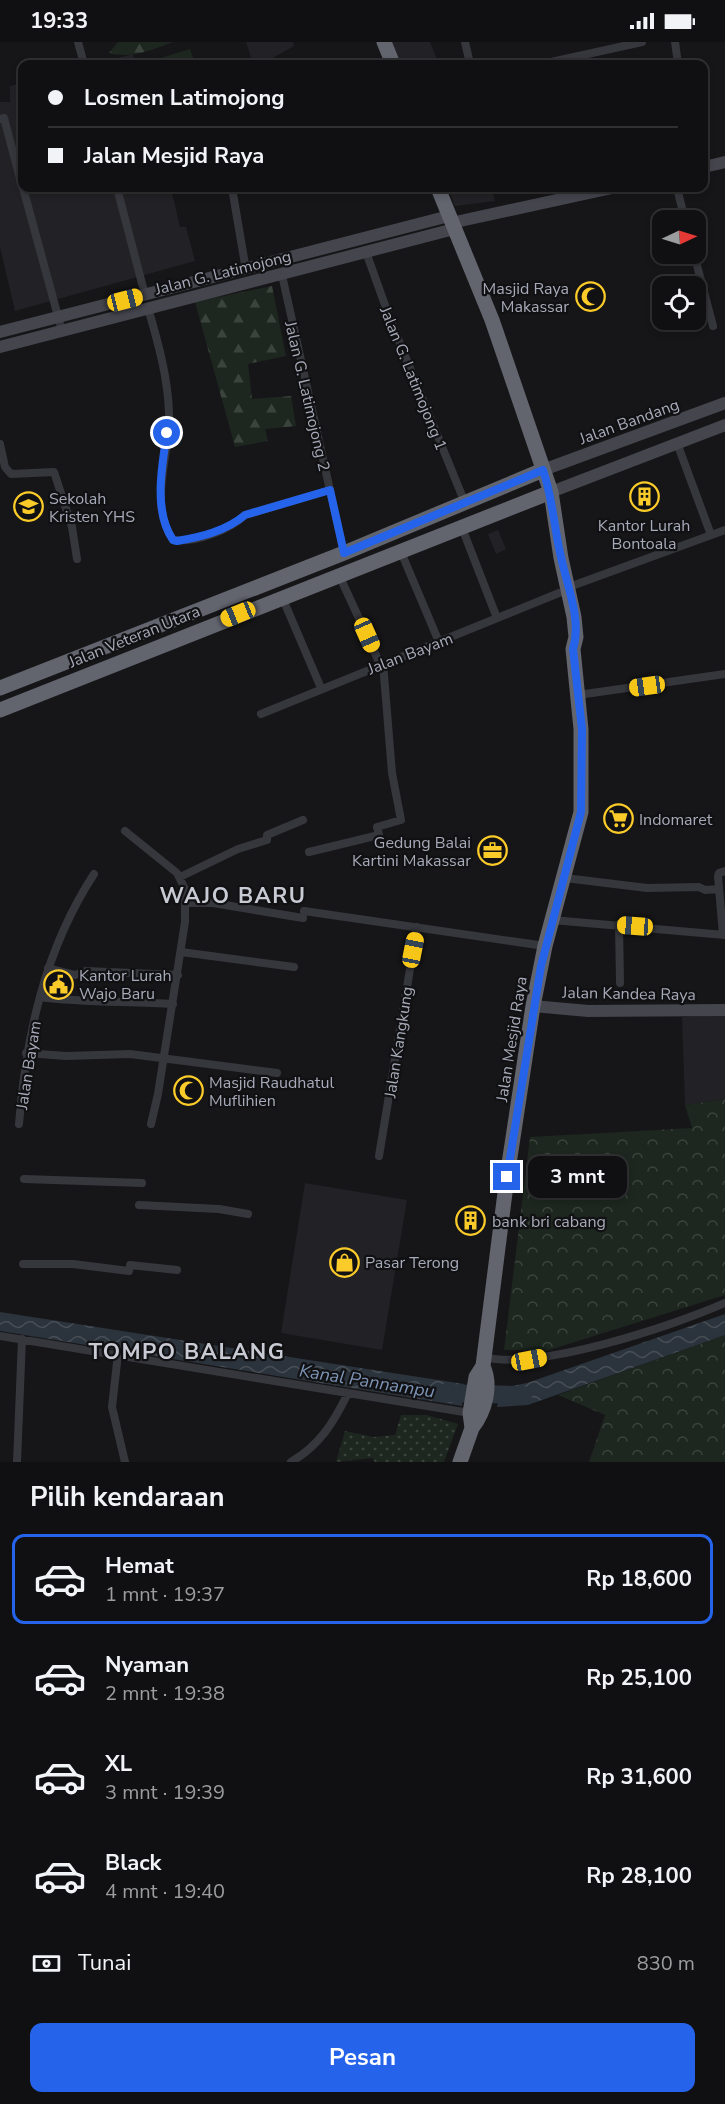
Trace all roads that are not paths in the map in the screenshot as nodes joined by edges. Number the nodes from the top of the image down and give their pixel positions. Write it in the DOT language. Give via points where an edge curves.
graph roads {
  1 [pos="78,42"];
  2 [pos="384,42"];
  3 [pos="465,42"];
  4 [pos="642,42"];
  5 [pos="675,42"];
  6 [pos="83,60"];
  7 [pos="391,60"];
  8 [pos="469,60"];
  9 [pos="561,60"];
  10 [pos="677,60"];
  11 [pos="0,119"];
  12 [pos="725,162"];
  13 [pos="708,166"];
  14 [pos="18,169"];
  15 [pos="24,192"];
  16 [pos="118,192"];
  17 [pos="233,192"];
  18 [pos="439,192"];
  19 [pos="594,192"];
  20 [pos="678,192"];
  21 [pos="682,210"];
  22 [pos="451,223"];
  23 [pos="366,252"];
  24 [pos="696,264"];
  25 [pos="246,270"];
  26 [pos="282,275"];
  27 [pos="145,295"];
  28 [pos="148,308"];
  29 [pos="58,317"];
  30 [pos="713,326"];
  31 [pos="62,331"];
  32 [pos="0,332"];
  33 [pos="0,347"];
  34 [pos="725,403"];
  35 [pos="725,425"];
  36 [pos="677,443"];
  37 [pos="0,444"];
  38 [pos="543,470"];
  39 [pos="330,490"];
  40 [pos="551,492"];
  41 [pos="465,503"];
  42 [pos="462,528"];
  43 [pos="725,530"];
  44 [pos="711,535"];
  45 [pos="401,552"];
  46 [pos="344,553"];
  47 [pos="77,559"];
  48 [pos="339,575"];
  49 [pos="251,590"];
  50 [pos="564,590"];
  51 [pos="282,597"];
  52 [pos="256,607"];
  53 [pos="497,618"];
  54 [pos="439,642"];
  55 [pos="75,660"];
  56 [pos="382,664"];
  57 [pos="725,674"];
  58 [pos="83,677"];
  59 [pos="0,688"];
  60 [pos="321,688"];
  61 [pos="578,695"];
  62 [pos="0,710"];
  63 [pos="261,714"];
  64 [pos="303,820"];
  65 [pos="125,831"];
  66 [pos="309,852"];
  67 [pos="725,871"];
  68 [pos="94,874"];
  69 [pos="180,877"];
  70 [pos="565,878"];
  71 [pos="719,889"];
  72 [pos="186,903"];
  73 [pos="552,920"];
  74 [pos="619,924"];
  75 [pos="417,927"];
  76 [pos="724,935"];
  77 [pos="545,946"];
  78 [pos="181,952"];
  79 [pos="294,968"];
  80 [pos="48,969"];
  81 [pos="178,975"];
  82 [pos="620,983"];
  83 [pos="40,997"];
  84 [pos="173,1004"];
  85 [pos="533,1006"];
  86 [pos="725,1010"];
  87 [pos="26,1053"];
  88 [pos="164,1058"];
  89 [pos="277,1073"];
  90 [pos="19,1124"];
  91 [pos="151,1124"];
  92 [pos="379,1156"];
  93 [pos="24,1179"];
  94 [pos="142,1183"];
  95 [pos="139,1205"];
  96 [pos="248,1214"];
  97 [pos="23,1264"];
  98 [pos="177,1270"];
  99 [pos="725,1303"];
  100 [pos="0,1336"];
  101 [pos="22,1339"];
  102 [pos="117,1354"];
  103 [pos="484,1361"];
  104 [pos="348,1393"];
  105 [pos="474,1415"];
  106 [pos="17,1462"];
  107 [pos="125,1462"];
  108 [pos="291,1462"];
  109 [pos="460,1462"];
  1 -- 6 [label="street"];
  2 -- 7 [label="highway"];
  3 -- 8 [label="street"];
  4 -- 9 [label="street"];
  5 -- 10 [label="street"];
  11 -- 14 [label="street" via="4,118"];
  12 -- 13 [label="main road"];
  15 -- 29 [label="street"];
  16 -- 27 [label="street"];
  17 -- 25 [label="street"];
  18 -- 22 [label="highway, Jalan Mesjid Raya"];
  19 -- 22 [label="main road"];
  20 -- 21 [label="street"];
  22 -- 23 [label="main road, Jalan G. Latimojong"];
  22 -- 25 [label="main road, Jalan G. Latimojong"];
  22 -- 38 [label="highway, Jalan Mesjid Raya" via="492,320"];
  23 -- 26 [label="main road, Jalan G. Latimojong"];
  23 -- 41 [label="street, Jalan G. Latimojong 1"];
  24 -- 30 [label="street"];
  25 -- 27 [label="main road, Jalan G. Latimojong"];
  26 -- 28 [label="main road, Jalan G. Latimojong"];
  26 -- 39 [label="street, Jalan G. Latimojong 2"];
  27 -- 28 [label="main road"];
  27 -- 29 [label="main road, Jalan G. Latimojong"];
  28 -- 31 [label="main road, Jalan G. Latimojong"];
  28 -- 39 [label="street" via="169,404 161,486 166,526 173,540 211,534 236,525 245,515"];
  29 -- 31 [label="street"];
  29 -- 32 [label="main road, Jalan G. Latimojong"];
  31 -- 33 [label="main road, Jalan G. Latimojong"];
  34 -- 38 [label="main road, Jalan Bandang"];
  35 -- 36 [label="main road"];
  36 -- 40 [label="main road"];
  36 -- 44 [label="street"];
  37 -- 47 [label="street" via="11,474 54,472 72,527"];
  38 -- 40 [label="highway, Jalan Mesjid Raya"];
  38 -- 41 [label="highway, Jalan Veteran Utara"];
  39 -- 46 [label="street, Jalan G. Latimojong 2"];
  40 -- 42 [label="highway, Jalan Veteran Utara"];
  40 -- 50 [label="highway, Jalan Mesjid Raya"];
  41 -- 46 [label="highway, Jalan Veteran Utara"];
  42 -- 45 [label="highway, Jalan Veteran Utara"];
  42 -- 53 [label="street"];
  43 -- 44 [label="street, Jalan Bayam"];
  44 -- 50 [label="street, Jalan Bayam"];
  45 -- 48 [label="highway, Jalan Veteran Utara"];
  45 -- 54 [label="street"];
  46 -- 49 [label="highway, Jalan Veteran Utara"];
  48 -- 51 [label="highway, Jalan Veteran Utara"];
  48 -- 56 [label="street"];
  49 -- 52 [label="highway"];
  49 -- 55 [label="highway, Jalan Veteran Utara"];
  50 -- 53 [label="street, Jalan Bayam"];
  50 -- 61 [label="highway, Jalan Mesjid Raya" via="576,637 573,649"];
  51 -- 52 [label="highway, Jalan Veteran Utara"];
  51 -- 60 [label="street"];
  52 -- 58 [label="highway, Jalan Veteran Utara"];
  53 -- 54 [label="street, Jalan Bayam"];
  54 -- 56 [label="street, Jalan Bayam"];
  55 -- 58 [label="highway"];
  55 -- 59 [label="highway, Jalan Veteran Utara"];
  56 -- 60 [label="street, Jalan Bayam"];
  56 -- 66 [label="street" via="400,820 377,827 379,835"];
  57 -- 61 [label="street"];
  58 -- 62 [label="highway, Jalan Veteran Utara"];
  60 -- 63 [label="street, Jalan Bayam"];
  61 -- 70 [label="highway, Jalan Mesjid Raya" via="581,812"];
  64 -- 69 [label="street" via="267,835 267,840 238,849"];
  65 -- 69 [label="street"];
  67 -- 71 [label="street" via="719,873"];
  68 -- 80 [label="street, Jalan Bayam" via="63,927"];
  69 -- 72 [label="street"];
  70 -- 71 [label="street" via="647,888"];
  70 -- 73 [label="highway, Jalan Mesjid Raya"];
  71 -- 76 [label="street"];
  72 -- 75 [label="street"];
  72 -- 78 [label="street"];
  73 -- 74 [label="street"];
  73 -- 77 [label="highway, Jalan Mesjid Raya"];
  74 -- 76 [label="street"];
  74 -- 82 [label="street"];
  75 -- 77 [label="street"];
  75 -- 92 [label="street, Jalan Kangkung"];
  77 -- 85 [label="highway, Jalan Mesjid Raya"];
  78 -- 79 [label="street"];
  78 -- 81 [label="street"];
  80 -- 81 [label="street" via="75,975 86,971"];
  80 -- 83 [label="street, Jalan Bayam"];
  81 -- 84 [label="street"];
  83 -- 84 [label="street"];
  83 -- 87 [label="street, Jalan Bayam"];
  84 -- 88 [label="street"];
  85 -- 86 [label="main road, Jalan Kandea Raya" via="588,1011"];
  85 -- 103 [label="highway, Jalan Mesjid Raya"];
  87 -- 88 [label="street"];
  87 -- 90 [label="street, Jalan Bayam"];
  88 -- 89 [label="street"];
  88 -- 91 [label="street"];
  93 -- 94 [label="street"];
  95 -- 96 [label="street"];
  97 -- 98 [label="street"];
  99 -- 103 [label="street" via="647,1330 550,1356"];
  100 -- 101 [label="street"];
  101 -- 102 [label="street"];
  101 -- 106 [label="street"];
  102 -- 104 [label="street"];
  102 -- 107 [label="street" via="112,1407"];
  103 -- 105 [label="highway, Jalan Mesjid Raya"];
  104 -- 105 [label="street"];
  104 -- 108 [label="street" via="334,1423 311,1449"];
  105 -- 109 [label="highway, Jalan Mesjid Raya"];
}
